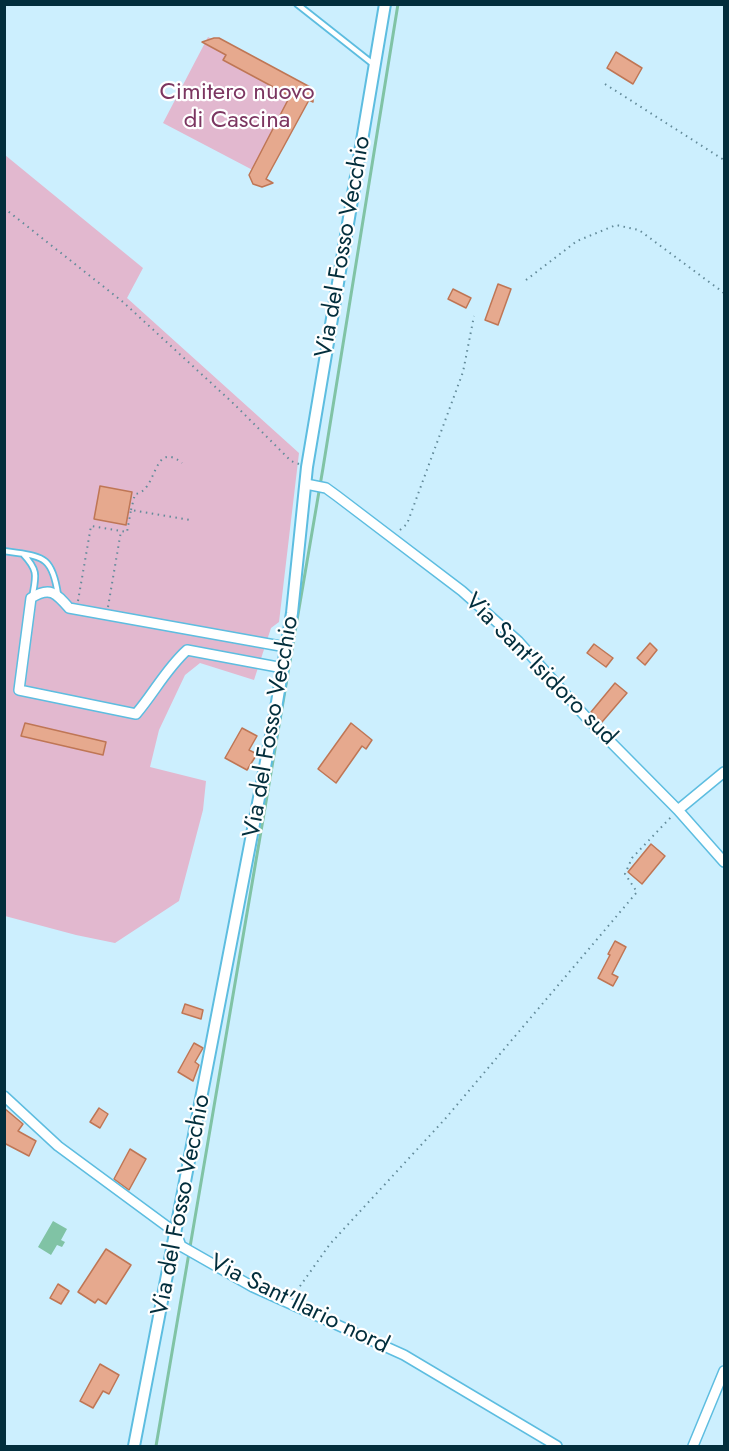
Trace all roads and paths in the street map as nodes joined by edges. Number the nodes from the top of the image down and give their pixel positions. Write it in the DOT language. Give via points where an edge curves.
graph roads {
  1 [pos="297,4"];
  2 [pos="385,4"];
  3 [pos="375,66"];
  4 [pos="605,84"];
  5 [pos="724,160"];
  6 [pos="4,208"];
  7 [pos="526,280"];
  8 [pos="724,293"];
  9 [pos="474,316"];
  10 [pos="182,463"];
  11 [pos="307,467"];
  12 [pos="310,485"];
  13 [pos="131,510"];
  14 [pos="190,520"];
  15 [pos="121,531"];
  16 [pos="391,538"];
  17 [pos="4,551"];
  18 [pos="23,554"];
  19 [pos="58,595"];
  20 [pos="32,598"];
  21 [pos="77,610"];
  22 [pos="106,615"];
  23 [pos="187,630"];
  24 [pos="286,646"];
  25 [pos="187,650"];
  26 [pos="283,668"];
  27 [pos="724,772"];
  28 [pos="678,810"];
  29 [pos="724,862"];
  30 [pos="4,1096"];
  31 [pos="176,1233"];
  32 [pos="288,1303"];
  33 [pos="724,1371"];
  34 [pos="134,1446"];
  35 [pos="556,1446"];
  36 [pos="693,1446"];
  1 -- 3 [label="lane"];
  2 -- 3 [label="street, Via del Fosso Vecchio"];
  3 -- 11 [label="street, Via del Fosso Vecchio"];
  4 -- 5 [label="path"];
  6 -- 11 [label="path" via="123,302 291,461"];
  7 -- 8 [label="path" via="577,241 616,225 639,230"];
  9 -- 16 [label="path" via="463,372 407,524"];
  10 -- 13 [label="path" via="176,458 163,459 146,490 135,494"];
  11 -- 12 [label="street, Via del Fosso Vecchio"];
  12 -- 16 [label="street, Via Sant'Isidoro sud" via="326,488"];
  12 -- 24 [label="street, Via del Fosso Vecchio"];
  13 -- 14 [label="path"];
  13 -- 15 [label="path" via="127,532"];
  15 -- 21 [label="path" via="90,526"];
  15 -- 22 [label="path"];
  16 -- 28 [label="street, Via Sant'Isidoro sud" via="462,591 518,641"];
  17 -- 18 [label="lane"];
  18 -- 19 [label="lane" via="43,558"];
  18 -- 20 [label="lane" via="34,566"];
  19 -- 20 [label="street" via="49,591"];
  19 -- 21 [label="street" via="69,609"];
  20 -- 25 [label="street" via="19,690 136,714 170,665"];
  21 -- 22 [label="street"];
  22 -- 23 [label="street"];
  23 -- 24 [label="street"];
  23 -- 25 [label="street"];
  24 -- 26 [label="street, Via del Fosso Vecchio"];
  25 -- 26 [label="street"];
  26 -- 31 [label="street, Via del Fosso Vecchio"];
  27 -- 28 [label="street"];
  28 -- 29 [label="street, Via Sant'Isidoro sud"];
  28 -- 32 [label="path" via="632,858 626,874 637,892 446,1119 330,1244"];
  30 -- 31 [label="street" via="58,1146"];
  31 -- 32 [label="street, Via Sant'Ilario nord" via="181,1246"];
  31 -- 34 [label="street, Via del Fosso Vecchio"];
  32 -- 35 [label="street, Via Sant'Ilario nord" via="404,1355"];
  33 -- 36 [label="street"];
}
